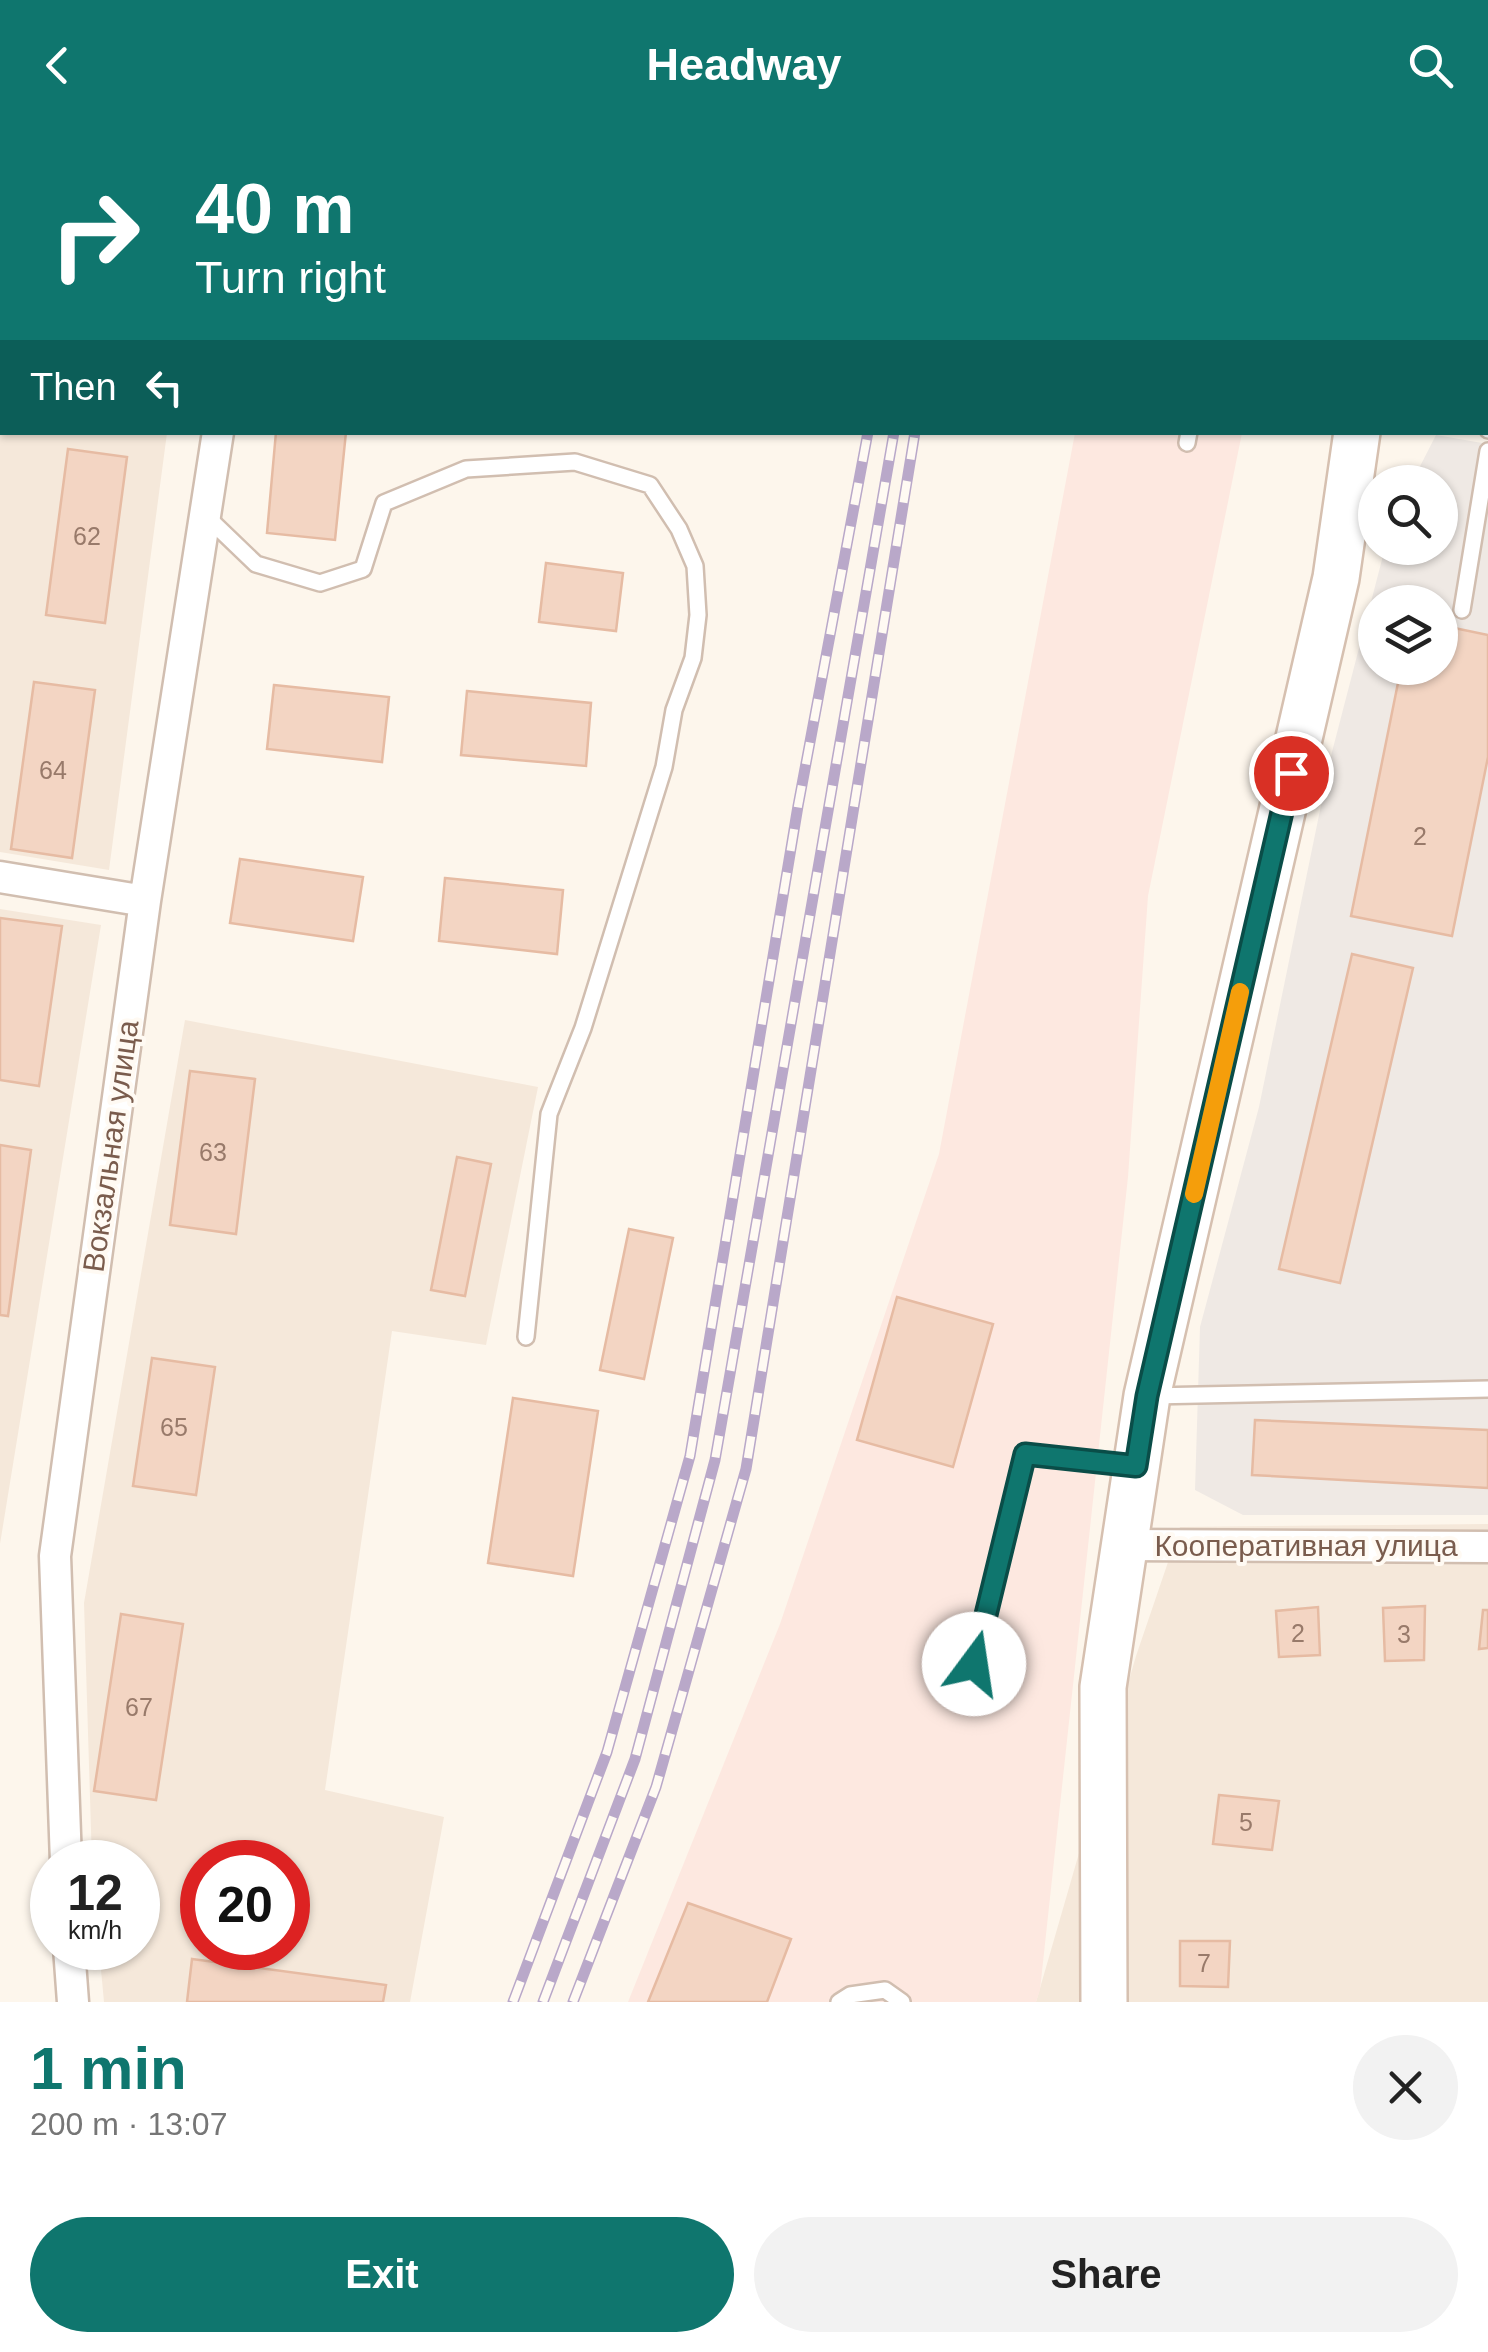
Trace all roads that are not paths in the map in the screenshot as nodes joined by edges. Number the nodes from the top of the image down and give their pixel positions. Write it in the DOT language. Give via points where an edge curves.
graph roads {
  1 [pos="218,435"];
  2 [pos="1358,435"];
  3 [pos="1488,452"];
  4 [pos="206,516"];
  5 [pos="1462,610"];
  6 [pos="0,876"];
  7 [pos="145,902"];
  8 [pos="526,1337"];
  9 [pos="1488,1389"];
  10 [pos="1147,1396"];
  11 [pos="1136,1466"];
  12 [pos="1124,1544"];
  13 [pos="1488,1546"];
  14 [pos="974,1664"];
  15 [pos="65,1840"];
  16 [pos="71,1970"];
  17 [pos="73,2002"];
  18 [pos="838,2002"];
  19 [pos="902,2002"];
  20 [pos="1104,2002"];
  1 -- 4 [label="street, Вокзальная улица"];
  2 -- 10 [label="street" via="1336,578"];
  3 -- 5 [label="lane"];
  4 -- 7 [label="street, Вокзальная улица"];
  4 -- 8 [label="lane" via="256,564 320,584 364,569 384,503 466,469 575,462 650,485 694,566 698,615 692,658 664,768 549,1114"];
  6 -- 7 [label="street"];
  7 -- 15 [label="street, Вокзальная улица" via="54,1556"];
  9 -- 10 [label="lane"];
  10 -- 11 [label="street"];
  11 -- 12 [label="street"];
  11 -- 14 [label="lane" via="1025,1454"];
  12 -- 13 [label="street, Кооперативная улица"];
  12 -- 20 [label="street" via="1103,1687"];
  16 -- 17 [label="street"];
  18 -- 19 [label="lane" via="885,1990"];
}
